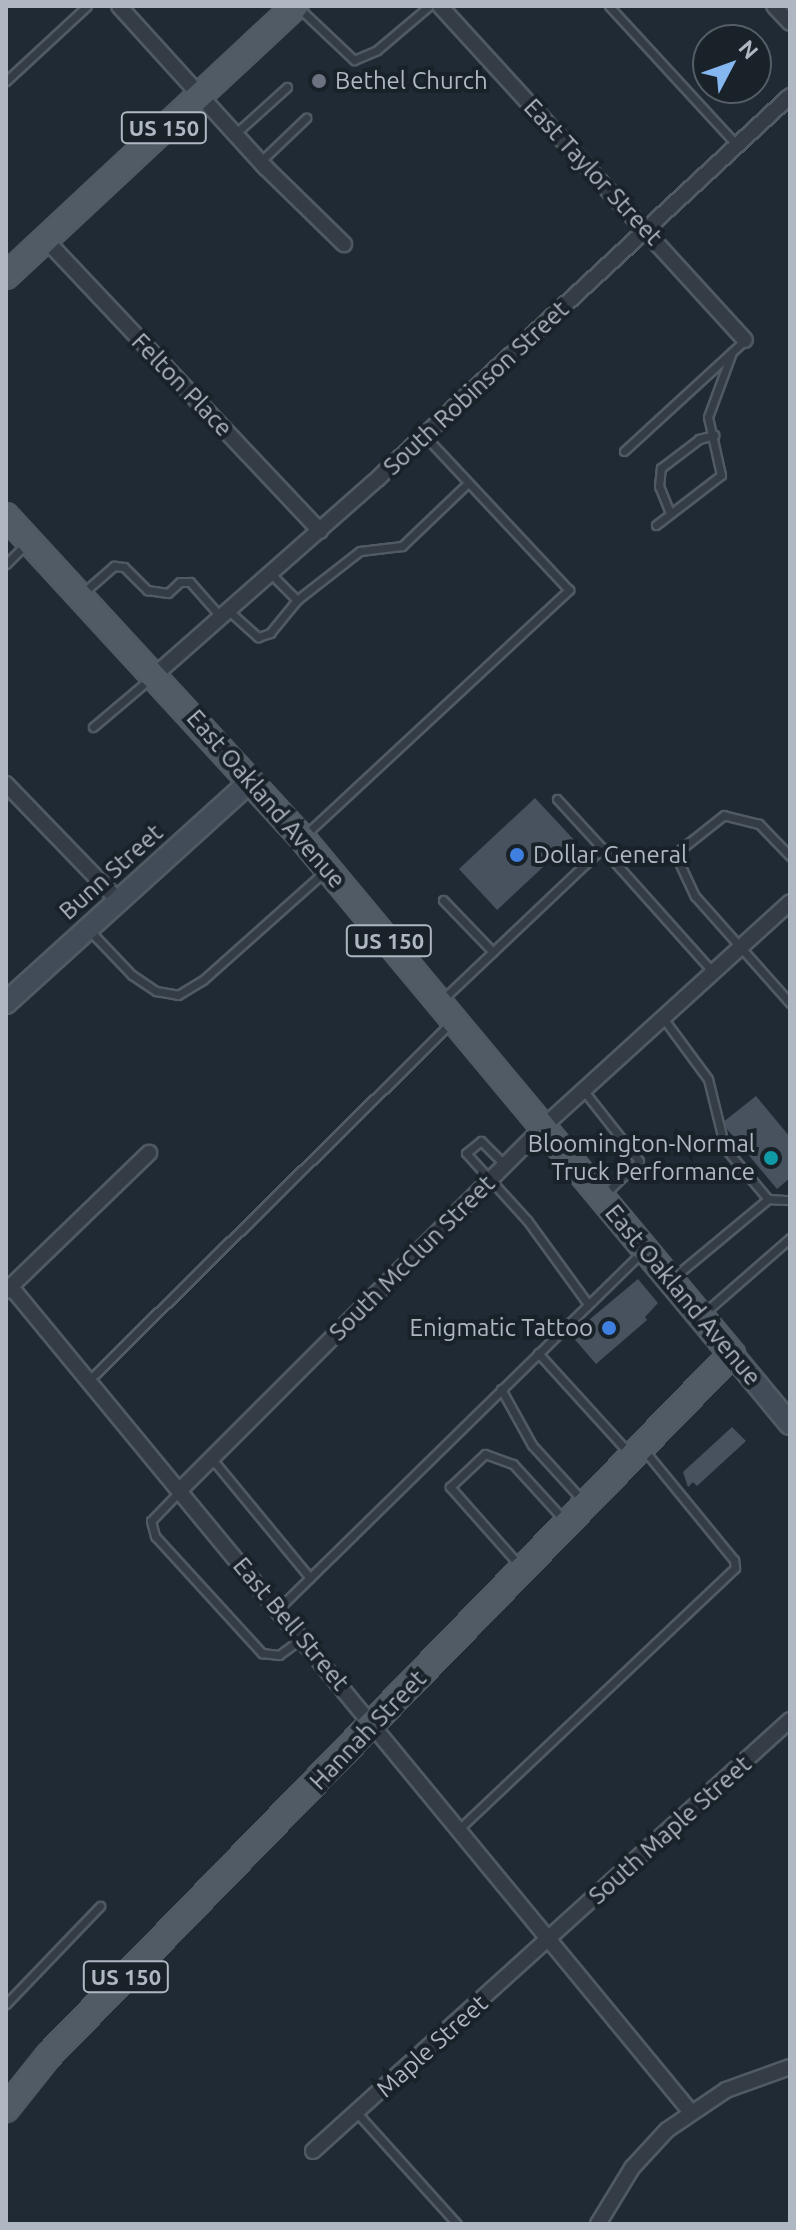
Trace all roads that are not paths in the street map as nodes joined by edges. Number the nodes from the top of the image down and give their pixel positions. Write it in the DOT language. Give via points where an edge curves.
graph roads {
  1 [pos="87,6"];
  2 [pos="119,6"];
  3 [pos="297,6"];
  4 [pos="429,6"];
  5 [pos="440,6"];
  6 [pos="609,6"];
  7 [pos="774,6"];
  8 [pos="790,23"];
  9 [pos="6,81"];
  10 [pos="287,87"];
  11 [pos="201,94"];
  12 [pos="790,96"];
  13 [pos="306,118"];
  14 [pos="235,134"];
  15 [pos="737,145"];
  16 [pos="260,162"];
  17 [pos="647,230"];
  18 [pos="45,239"];
  19 [pos="344,244"];
  20 [pos="6,276"];
  21 [pos="745,340"];
  22 [pos="732,352"];
  23 [pos="424,435"];
  24 [pos="714,435"];
  25 [pos="624,451"];
  26 [pos="468,483"];
  27 [pos="670,513"];
  28 [pos="6,516"];
  29 [pos="656,525"];
  30 [pos="320,531"];
  31 [pos="30,541"];
  32 [pos="6,564"];
  33 [pos="271,574"];
  34 [pos="81,595"];
  35 [pos="297,600"];
  36 [pos="226,615"];
  37 [pos="156,674"];
  38 [pos="93,727"];
  39 [pos="252,780"];
  40 [pos="6,784"];
  41 [pos="557,799"];
  42 [pos="302,838"];
  43 [pos="602,848"];
  44 [pos="790,856"];
  45 [pos="328,869"];
  46 [pos="118,900"];
  47 [pos="443,900"];
  48 [pos="790,902"];
  49 [pos="88,928"];
  50 [pos="741,947"];
  51 [pos="493,952"];
  52 [pos="713,972"];
  53 [pos="6,1003"];
  54 [pos="790,1003"];
  55 [pos="448,1011"];
  56 [pos="663,1018"];
  57 [pos="583,1090"];
  58 [pos="543,1127"];
  59 [pos="149,1153"];
  60 [pos="505,1165"];
  61 [pos="489,1180"];
  62 [pos="602,1197"];
  63 [pos="768,1199"];
  64 [pos="790,1200"];
  65 [pos="790,1238"];
  66 [pos="645,1248"];
  67 [pos="671,1280"];
  68 [pos="8,1289"];
  69 [pos="588,1304"];
  70 [pos="702,1316"];
  71 [pos="538,1353"];
  72 [pos="732,1354"];
  73 [pos="89,1380"];
  74 [pos="501,1389"];
  75 [pos="790,1424"];
  76 [pos="638,1453"];
  77 [pos="212,1458"];
  78 [pos="180,1490"];
  79 [pos="587,1505"];
  80 [pos="569,1525"];
  81 [pos="524,1571"];
  82 [pos="310,1578"];
  83 [pos="278,1609"];
  84 [pos="302,1638"];
  85 [pos="790,1720"];
  86 [pos="374,1724"];
  87 [pos="459,1829"];
  88 [pos="100,1906"];
  89 [pos="549,1939"];
  90 [pos="6,2004"];
  91 [pos="790,2067"];
  92 [pos="6,2109"];
  93 [pos="690,2111"];
  94 [pos="358,2114"];
  95 [pos="313,2151"];
  96 [pos="457,2224"];
  97 [pos="598,2224"];
  1 -- 9 [label="lane"];
  2 -- 11 [label="street"];
  3 -- 4 [label="lane" via="354,60 377,50"];
  3 -- 11 [label="main road, US 150"];
  5 -- 17 [label="street, East Taylor Street"];
  6 -- 15 [label="lane"];
  7 -- 8 [label="street"];
  10 -- 14 [label="lane"];
  11 -- 14 [label="street"];
  11 -- 18 [label="main road, US 150"];
  12 -- 15 [label="street, South Robinson Street"];
  13 -- 16 [label="lane"];
  14 -- 16 [label="street"];
  15 -- 17 [label="street, South Robinson Street"];
  16 -- 19 [label="street"];
  17 -- 21 [label="street, East Taylor Street"];
  17 -- 23 [label="street, South Robinson Street"];
  18 -- 20 [label="main road, US 150"];
  18 -- 30 [label="street, Felton Place"];
  21 -- 22 [label="lane"];
  22 -- 24 [label="lane" via="708,417"];
  22 -- 25 [label="lane"];
  23 -- 26 [label="lane"];
  23 -- 30 [label="street, South Robinson Street"];
  24 -- 27 [label="lane" via="721,475"];
  24 -- 27 [label="lane" via="699,439 661,468 659,486"];
  26 -- 35 [label="lane" via="402,546 360,551"];
  26 -- 42 [label="lane" via="569,590"];
  27 -- 29 [label="lane"];
  28 -- 31 [label="main road, East Oakland Avenue / US 150"];
  30 -- 33 [label="street, South Robinson Street"];
  31 -- 32 [label="lane"];
  31 -- 34 [label="main road, East Oakland Avenue / US 150"];
  33 -- 35 [label="lane"];
  33 -- 36 [label="street, South Robinson Street"];
  34 -- 36 [label="lane" via="119,566 147,590 168,593 180,582 190,582"];
  34 -- 37 [label="main road, East Oakland Avenue / US 150"];
  35 -- 36 [label="lane" via="270,633 258,637"];
  36 -- 37 [label="street, South Robinson Street"];
  37 -- 38 [label="lane"];
  37 -- 39 [label="main road, East Oakland Avenue / US 150"];
  39 -- 42 [label="main road, East Oakland Avenue / US 150"];
  39 -- 46 [label="street, Bunn Street"];
  40 -- 46 [label="street"];
  41 -- 43 [label="lane"];
  42 -- 45 [label="main road, East Oakland Avenue / US 150"];
  43 -- 51 [label="lane"];
  43 -- 52 [label="lane"];
  44 -- 50 [label="lane" via="759,824 724,815 680,850 678,860 695,896"];
  45 -- 49 [label="lane" via="203,980 178,995 156,991 132,975"];
  45 -- 55 [label="main road, East Oakland Avenue / US 150"];
  46 -- 49 [label="street, Bunn Street"];
  47 -- 51 [label="lane"];
  48 -- 50 [label="street, South McClun Street"];
  49 -- 53 [label="street, Bunn Street"];
  50 -- 52 [label="street, South McClun Street"];
  50 -- 54 [label="lane"];
  51 -- 55 [label="lane"];
  52 -- 56 [label="street, South McClun Street"];
  55 -- 58 [label="main road, East Oakland Avenue / US 150"];
  55 -- 73 [label="lane"];
  56 -- 57 [label="street, South McClun Street"];
  56 -- 63 [label="lane" via="708,1079 725,1148"];
  57 -- 58 [label="street, South McClun Street"];
  57 -- 62 [label="lane" via="639,1161"];
  58 -- 60 [label="street, South McClun Street"];
  58 -- 62 [label="main road, East Oakland Avenue / US 150"];
  59 -- 68 [label="street"];
  60 -- 61 [label="street, South McClun Street"];
  60 -- 61 [label="lane" via="476,1142 465,1155"];
  61 -- 69 [label="lane" via="527,1220"];
  61 -- 77 [label="street, South McClun Street"];
  62 -- 66 [label="main road, East Oakland Avenue / US 150"];
  63 -- 64 [label="lane"];
  63 -- 67 [label="lane"];
  65 -- 70 [label="lane"];
  66 -- 67 [label="main road, East Oakland Avenue / US 150"];
  66 -- 69 [label="lane"];
  67 -- 70 [label="main road, East Oakland Avenue / US 150"];
  68 -- 73 [label="street, East Bell Street"];
  69 -- 71 [label="lane"];
  70 -- 72 [label="main road, East Oakland Avenue / US 150"];
  71 -- 74 [label="lane"];
  71 -- 76 [label="lane"];
  72 -- 75 [label="street, East Oakland Avenue"];
  72 -- 76 [label="main road, Hannah Street / US 150"];
  73 -- 78 [label="street, East Bell Street"];
  74 -- 79 [label="lane" via="532,1445"];
  74 -- 82 [label="lane"];
  76 -- 79 [label="main road, Hannah Street / US 150"];
  76 -- 87 [label="lane" via="734,1560 735,1568"];
  77 -- 78 [label="street, South McClun Street"];
  77 -- 82 [label="lane"];
  78 -- 83 [label="street, East Bell Street"];
  78 -- 84 [label="lane" via="151,1521 155,1536 262,1653 279,1655"];
  79 -- 80 [label="main road, Hannah Street / US 150"];
  80 -- 81 [label="main road, Hannah Street / US 150"];
  80 -- 81 [label="lane" via="513,1464 485,1454 450,1487"];
  81 -- 86 [label="main road, Hannah Street / US 150"];
  82 -- 83 [label="lane"];
  83 -- 84 [label="street, East Bell Street"];
  84 -- 86 [label="street, East Bell Street"];
  85 -- 89 [label="street, South Maple Street"];
  86 -- 87 [label="street, East Bell Street"];
  86 -- 92 [label="main road, Hannah Street / US 150" via="49,2055"];
  87 -- 89 [label="street, East Bell Street"];
  88 -- 90 [label="lane"];
  89 -- 93 [label="street, East Bell Street"];
  89 -- 94 [label="street, Maple Street"];
  91 -- 93 [label="street" via="746,2081"];
  93 -- 97 [label="street" via="632,2168"];
  94 -- 95 [label="street, Maple Street"];
  94 -- 96 [label="lane"];
}
